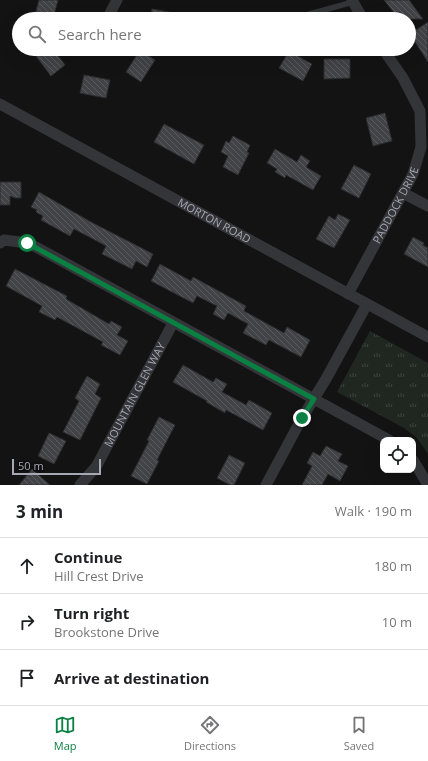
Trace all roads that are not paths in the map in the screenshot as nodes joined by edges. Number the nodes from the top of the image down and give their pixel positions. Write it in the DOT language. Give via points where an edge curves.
graph roads {
  1 [pos="117,0"];
  2 [pos="352,1"];
  3 [pos="111,12"];
  4 [pos="316,12"];
  5 [pos="359,12"];
  6 [pos="388,56"];
  7 [pos="0,104"];
  8 [pos="403,192"];
  9 [pos="428,206"];
  10 [pos="0,243"];
  11 [pos="348,294"];
  12 [pos="367,304"];
  13 [pos="173,323"];
  14 [pos="428,337"];
  15 [pos="314,399"];
  16 [pos="384,437"];
  17 [pos="416,465"];
  18 [pos="80,485"];
  19 [pos="266,485"];
  20 [pos="428,485"];
  1 -- 3 [label="street"];
  2 -- 4 [label="lane"];
  2 -- 5 [label="street"];
  6 -- 8 [label="street, PADDOCK DRIVE" via="420,111 421,147 413,174"];
  7 -- 11 [label="street, MORTON ROAD"];
  8 -- 9 [label="street"];
  8 -- 11 [label="street, PADDOCK DRIVE"];
  10 -- 13 [label="street" via="4,240 36,247"];
  11 -- 12 [label="street, MORTON ROAD"];
  12 -- 14 [label="street, MORTON ROAD"];
  12 -- 15 [label="street"];
  13 -- 15 [label="street"];
  13 -- 18 [label="street, MOUNTAIN GLEN WAY" via="96,467"];
  15 -- 16 [label="street"];
  15 -- 19 [label="street"];
  17 -- 20 [label="street"];
}
